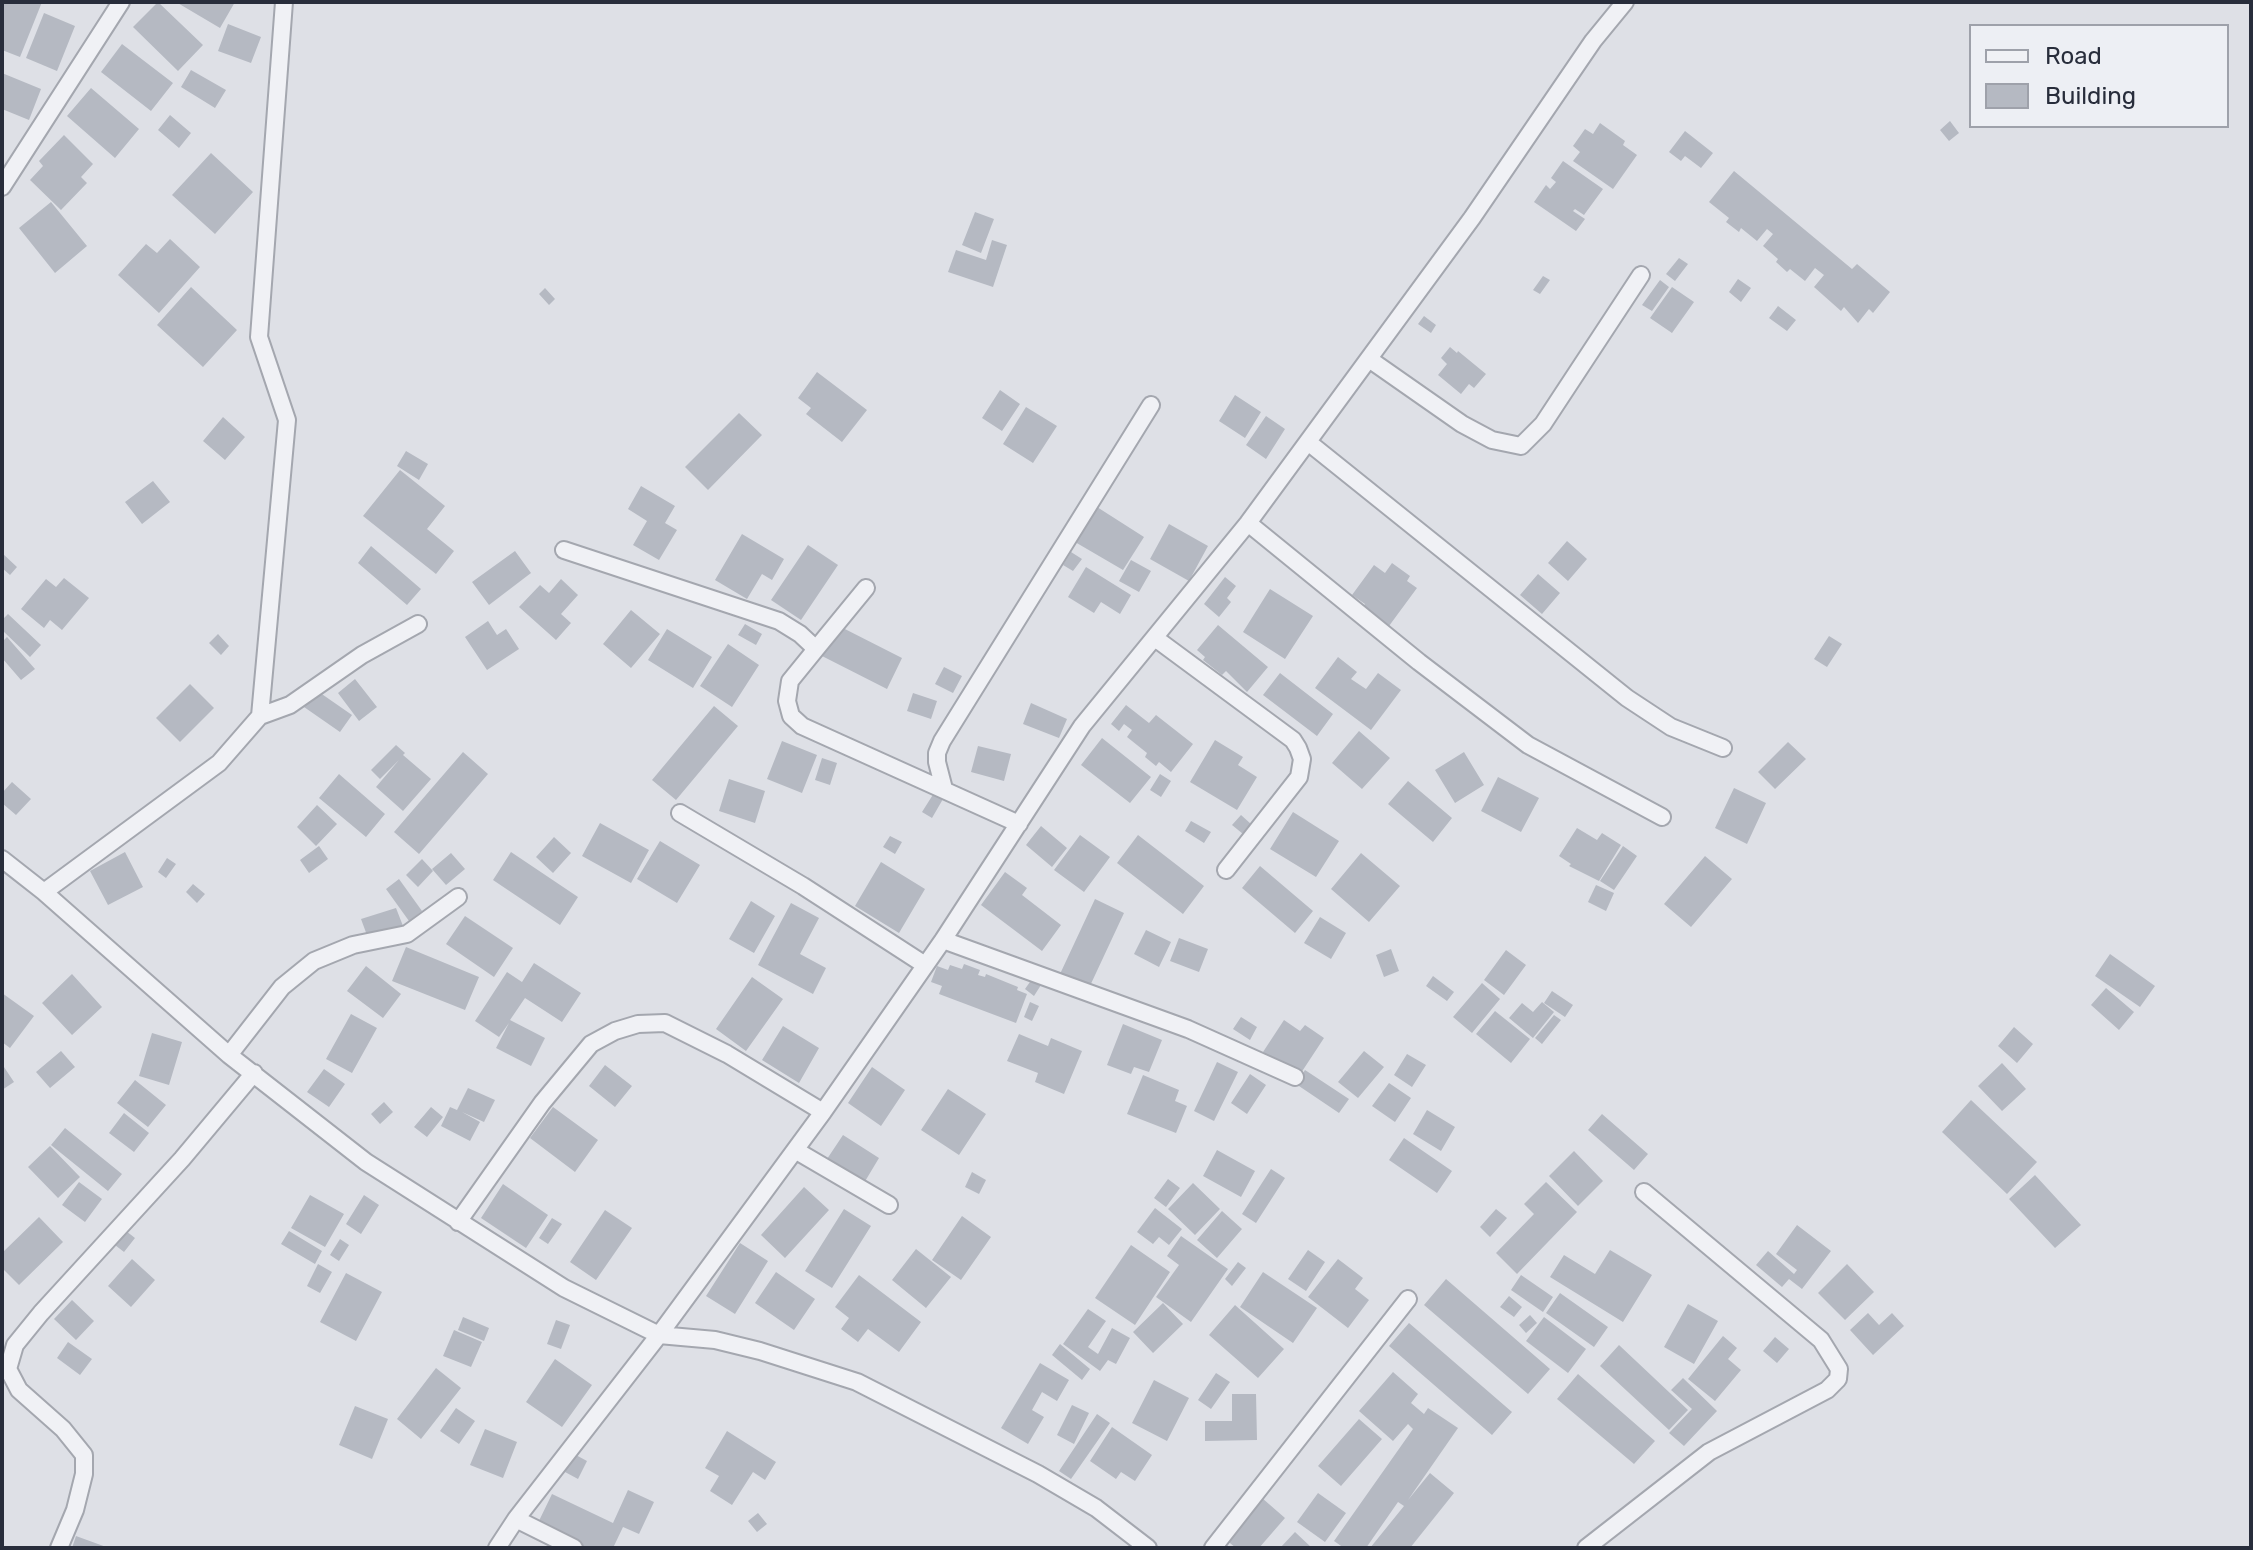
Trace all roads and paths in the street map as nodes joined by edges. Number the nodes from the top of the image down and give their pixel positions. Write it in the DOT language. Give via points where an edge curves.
graph roads {
  1 [pos="121,2"];
  2 [pos="284,2"];
  3 [pos="1625,2"];
  4 [pos="2,187"];
  5 [pos="1641,275"];
  6 [pos="1369,359"];
  7 [pos="1151,405"];
  8 [pos="1308,442"];
  9 [pos="1248,523"];
  10 [pos="564,550"];
  11 [pos="866,588"];
  12 [pos="418,624"];
  13 [pos="1155,638"];
  14 [pos="816,649"];
  15 [pos="260,716"];
  16 [pos="1723,748"];
  17 [pos="944,789"];
  18 [pos="680,813"];
  19 [pos="1662,817"];
  20 [pos="1019,824"];
  21 [pos="2,859"];
  22 [pos="1226,870"];
  23 [pos="44,892"];
  24 [pos="458,897"];
  25 [pos="943,940"];
  26 [pos="925,965"];
  27 [pos="229,1055"];
  28 [pos="254,1073"];
  29 [pos="1295,1077"];
  30 [pos="823,1112"];
  31 [pos="795,1150"];
  32 [pos="1644,1192"];
  33 [pos="889,1205"];
  34 [pos="458,1222"];
  35 [pos="1408,1299"];
  36 [pos="659,1335"];
  37 [pos="516,1519"];
  38 [pos="59,1548"];
  39 [pos="497,1548"];
  40 [pos="574,1548"];
  41 [pos="1148,1548"];
  42 [pos="1213,1548"];
  43 [pos="1586,1548"];
  1 -- 4 [label="street"];
  2 -- 15 [label="street" via="259,337 287,420"];
  3 -- 6 [label="street"];
  5 -- 6 [label="street" via="1543,424 1521,446 1492,440 1462,424"];
  6 -- 8 [label="street"];
  7 -- 17 [label="street" via="942,741 937,762"];
  8 -- 9 [label="street"];
  8 -- 16 [label="street" via="1627,698 1671,727"];
  9 -- 13 [label="street"];
  9 -- 19 [label="street" via="1528,745"];
  10 -- 14 [label="street" via="779,621"];
  11 -- 14 [label="street"];
  12 -- 15 [label="street" via="290,705"];
  13 -- 20 [label="street" via="1082,726"];
  13 -- 22 [label="street" via="1293,740 1302,759 1299,777"];
  14 -- 17 [label="street" via="790,681 791,716 816,734"];
  15 -- 23 [label="street" via="219,763"];
  17 -- 20 [label="street"];
  18 -- 26 [label="street"];
  20 -- 25 [label="street"];
  21 -- 23 [label="street"];
  23 -- 27 [label="street"];
  24 -- 27 [label="street" via="407,934 353,945 314,961 282,987"];
  25 -- 26 [label="street"];
  25 -- 29 [label="street" via="1188,1029"];
  26 -- 30 [label="street"];
  27 -- 28 [label="street"];
  28 -- 34 [label="street" via="366,1162"];
  28 -- 38 [label="street" via="15,1345 8,1369 19,1390 84,1455 75,1510"];
  30 -- 31 [label="street"];
  30 -- 34 [label="street" via="665,1023 638,1024 591,1044"];
  31 -- 33 [label="street"];
  31 -- 36 [label="street"];
  32 -- 43 [label="street" via="1821,1340 1839,1369 1838,1379 1827,1390 1709,1452"];
  34 -- 36 [label="street" via="564,1288"];
  35 -- 42 [label="street"];
  36 -- 37 [label="street"];
  36 -- 41 [label="street" via="715,1340 857,1382 1038,1474 1096,1508"];
  37 -- 39 [label="street"];
  37 -- 40 [label="street"];
}
